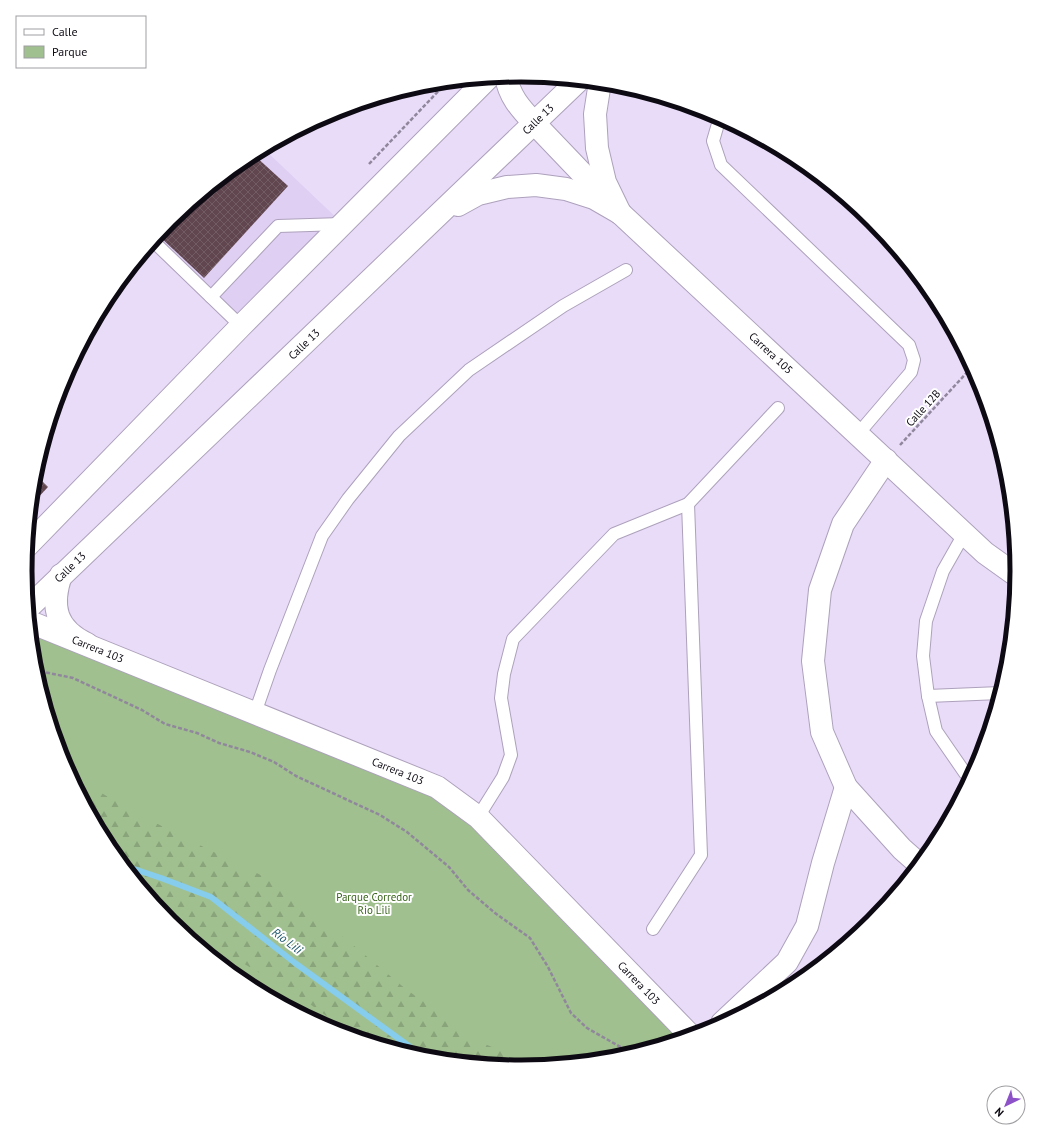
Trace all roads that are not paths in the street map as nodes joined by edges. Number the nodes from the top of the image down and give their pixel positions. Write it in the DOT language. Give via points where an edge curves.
graph roads {
  1 [pos="507,82"];
  2 [pos="482,84"];
  3 [pos="574,85"];
  4 [pos="599,88"];
  5 [pos="534,123"];
  6 [pos="718,124"];
  7 [pos="620,213"];
  8 [pos="438,216"];
  9 [pos="343,224"];
  10 [pos="156,244"];
  11 [pos="626,270"];
  12 [pos="211,297"];
  13 [pos="241,326"];
  14 [pos="778,408"];
  15 [pos="858,434"];
  16 [pos="886,460"];
  17 [pos="688,504"];
  18 [pos="964,534"];
  19 [pos="33,540"];
  20 [pos="1010,571"];
  21 [pos="61,575"];
  22 [pos="33,603"];
  23 [pos="35,624"];
  24 [pos="87,644"];
  25 [pos="994,693"];
  26 [pos="928,696"];
  27 [pos="255,713"];
  28 [pos="966,774"];
  29 [pos="846,787"];
  30 [pos="478,817"];
  31 [pos="915,860"];
  32 [pos="653,929"];
  33 [pos="737,1009"];
  34 [pos="686,1031"];
  1 -- 5 [label="street, Carrera 105" via="518,106"];
  2 -- 9 [label="street"];
  3 -- 5 [label="street, Calle 13"];
  4 -- 7 [label="street" via="595,114 597,148 605,182"];
  5 -- 7 [label="street, Carrera 105"];
  5 -- 8 [label="street, Calle 13"];
  6 -- 15 [label="lane" via="713,142 721,165 909,345 914,360 911,372"];
  7 -- 8 [label="street" via="594,198 566,189 536,185 507,186 478,194"];
  7 -- 15 [label="street, Carrera 105"];
  8 -- 21 [label="street, Calle 13"];
  9 -- 12 [label="lane" via="278,226"];
  9 -- 13 [label="street"];
  10 -- 12 [label="lane"];
  11 -- 27 [label="lane" via="563,306 469,370 399,436 322,536"];
  12 -- 13 [label="lane"];
  13 -- 19 [label="street"];
  14 -- 17 [label="lane"];
  15 -- 16 [label="street, Carrera 105"];
  16 -- 18 [label="street, Carrera 105"];
  16 -- 29 [label="street" via="843,524 820,590 813,661 822,732"];
  17 -- 30 [label="lane" via="614,534 513,639 501,698 510,755 503,777"];
  17 -- 32 [label="lane" via="701,855"];
  18 -- 20 [label="street, Carrera 105"];
  18 -- 26 [label="lane" via="943,571 926,621 923,656"];
  21 -- 22 [label="street, Calle 13"];
  21 -- 24 [label="street" via="55,599 56,612 68,632"];
  23 -- 24 [label="street, Carrera 103"];
  24 -- 27 [label="street, Carrera 103"];
  25 -- 26 [label="lane"];
  26 -- 28 [label="lane" via="936,731"];
  27 -- 30 [label="street, Carrera 103" via="437,787"];
  29 -- 31 [label="street"];
  29 -- 33 [label="street" via="822,863 807,926 787,962"];
  30 -- 34 [label="street, Carrera 103"];
}
